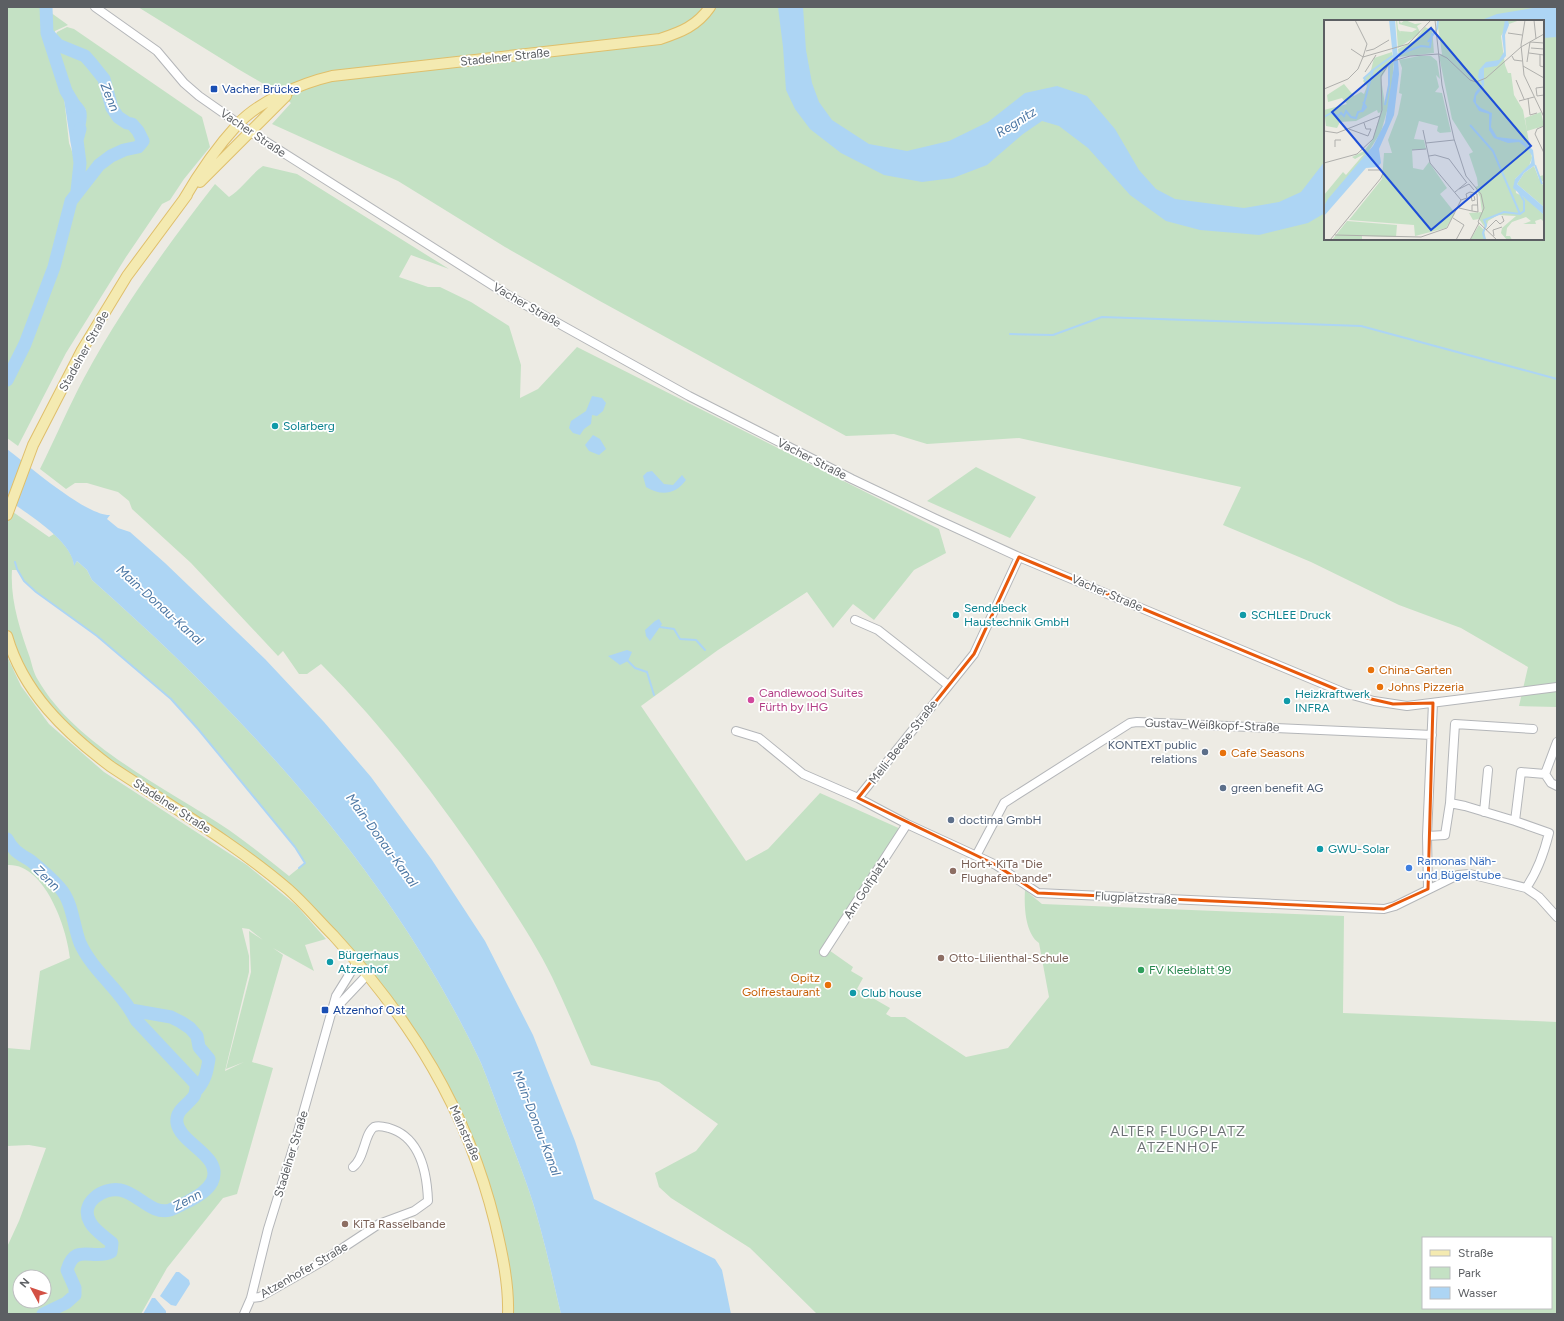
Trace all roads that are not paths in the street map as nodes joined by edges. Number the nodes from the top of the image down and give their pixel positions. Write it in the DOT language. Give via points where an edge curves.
graph roads {
  1 [pos="95,7"];
  2 [pos="710,7"];
  3 [pos="291,90"];
  4 [pos="238,124"];
  5 [pos="249,131"];
  6 [pos="184,199"];
  7 [pos="7,515"];
  8 [pos="1019,557"];
  9 [pos="855,620"];
  10 [pos="7,636"];
  11 [pos="948,686"];
  12 [pos="1557,687"];
  13 [pos="1433,704"];
  14 [pos="1533,729"];
  15 [pos="736,731"];
  16 [pos="1432,735"];
  17 [pos="1557,742"];
  18 [pos="1488,770"];
  19 [pos="1545,774"];
  20 [pos="1557,786"];
  21 [pos="858,798"];
  22 [pos="1450,803"];
  23 [pos="1484,812"];
  24 [pos="1515,821"];
  25 [pos="907,824"];
  26 [pos="1427,836"];
  27 [pos="976,856"];
  28 [pos="1526,888"];
  29 [pos="1428,889"];
  30 [pos="1557,917"];
  31 [pos="824,952"];
  32 [pos="356,962"];
  33 [pos="368,974"];
  34 [pos="333,1011"];
  35 [pos="353,1167"];
  36 [pos="251,1298"];
  37 [pos="244,1314"];
  38 [pos="508,1314"];
  1 -- 4 [label="street, Vacher Straße" via="157,51 189,88"];
  2 -- 3 [label="main road, Stadelner Straße" via="703,17 685,30 660,39 332,76 313,80"];
  3 -- 4 [label="main road, Stadelner Straße" via="273,98"];
  3 -- 5 [label="main road, Stadelner Straße"];
  4 -- 5 [label="street, Vacher Straße"];
  4 -- 6 [label="main road, Stadelner Straße" via="205,166"];
  5 -- 6 [label="main road, Stadelner Straße"];
  5 -- 8 [label="street, Vacher Straße" via="511,297 716,410 852,479"];
  6 -- 7 [label="main road, Stadelner Straße" via="127,276 82,350 33,445"];
  8 -- 11 [label="street, Melli-Beese-Straße" via="974,654"];
  8 -- 13 [label="street, Vacher Straße" via="1345,693 1407,706"];
  9 -- 11 [label="street" via="878,630"];
  10 -- 32 [label="main road, Stadelner Straße" via="26,680 44,706 64,728 110,766 226,840 257,863 290,891"];
  11 -- 21 [label="street, Melli-Beese-Straße"];
  12 -- 13 [label="street, Vacher Straße"];
  13 -- 16 [label="street"];
  14 -- 22 [label="street" via="1454,724"];
  15 -- 21 [label="street, Flugplatzstraße" via="758,738 803,774"];
  16 -- 26 [label="street"];
  16 -- 27 [label="street, Gustav-Weißkopf-Straße" via="1130,723 1004,803"];
  17 -- 19 [label="street"];
  18 -- 23 [label="street"];
  19 -- 20 [label="street" via="1551,784"];
  19 -- 24 [label="street" via="1521,772"];
  21 -- 25 [label="street, Flugplatzstraße"];
  22 -- 23 [label="street"];
  22 -- 26 [label="street" via="1445,835"];
  23 -- 24 [label="street"];
  24 -- 28 [label="street" via="1549,833 1535,875"];
  25 -- 27 [label="street, Flugplatzstraße"];
  25 -- 31 [label="street, Am Golfplatz"];
  26 -- 29 [label="street"];
  27 -- 29 [label="street, Flugplatzstraße" via="996,865 1038,893 1384,909"];
  28 -- 29 [label="street, Flugplatzstraße" via="1470,874 1458,875"];
  28 -- 30 [label="street, Flugplatzstraße" via="1539,897"];
  32 -- 33 [label="main road, Stadelner Straße"];
  32 -- 34 [label="street, Stadelner Straße" via="336,996"];
  33 -- 34 [label="street, Stadelner Straße"];
  33 -- 38 [label="main road, Mainstraße" via="394,1007 424,1053 461,1121 474,1152 500,1242"];
  34 -- 36 [label="street, Stadelner Straße" via="268,1229"];
  35 -- 36 [label="street, Atzenhofer Straße" via="359,1163 374,1127 382,1126 395,1130 414,1144 428,1183 428,1200 414,1211 379,1224 323,1261 260,1297"];
  36 -- 37 [label="street, Atzenhofer Straße"];
}
